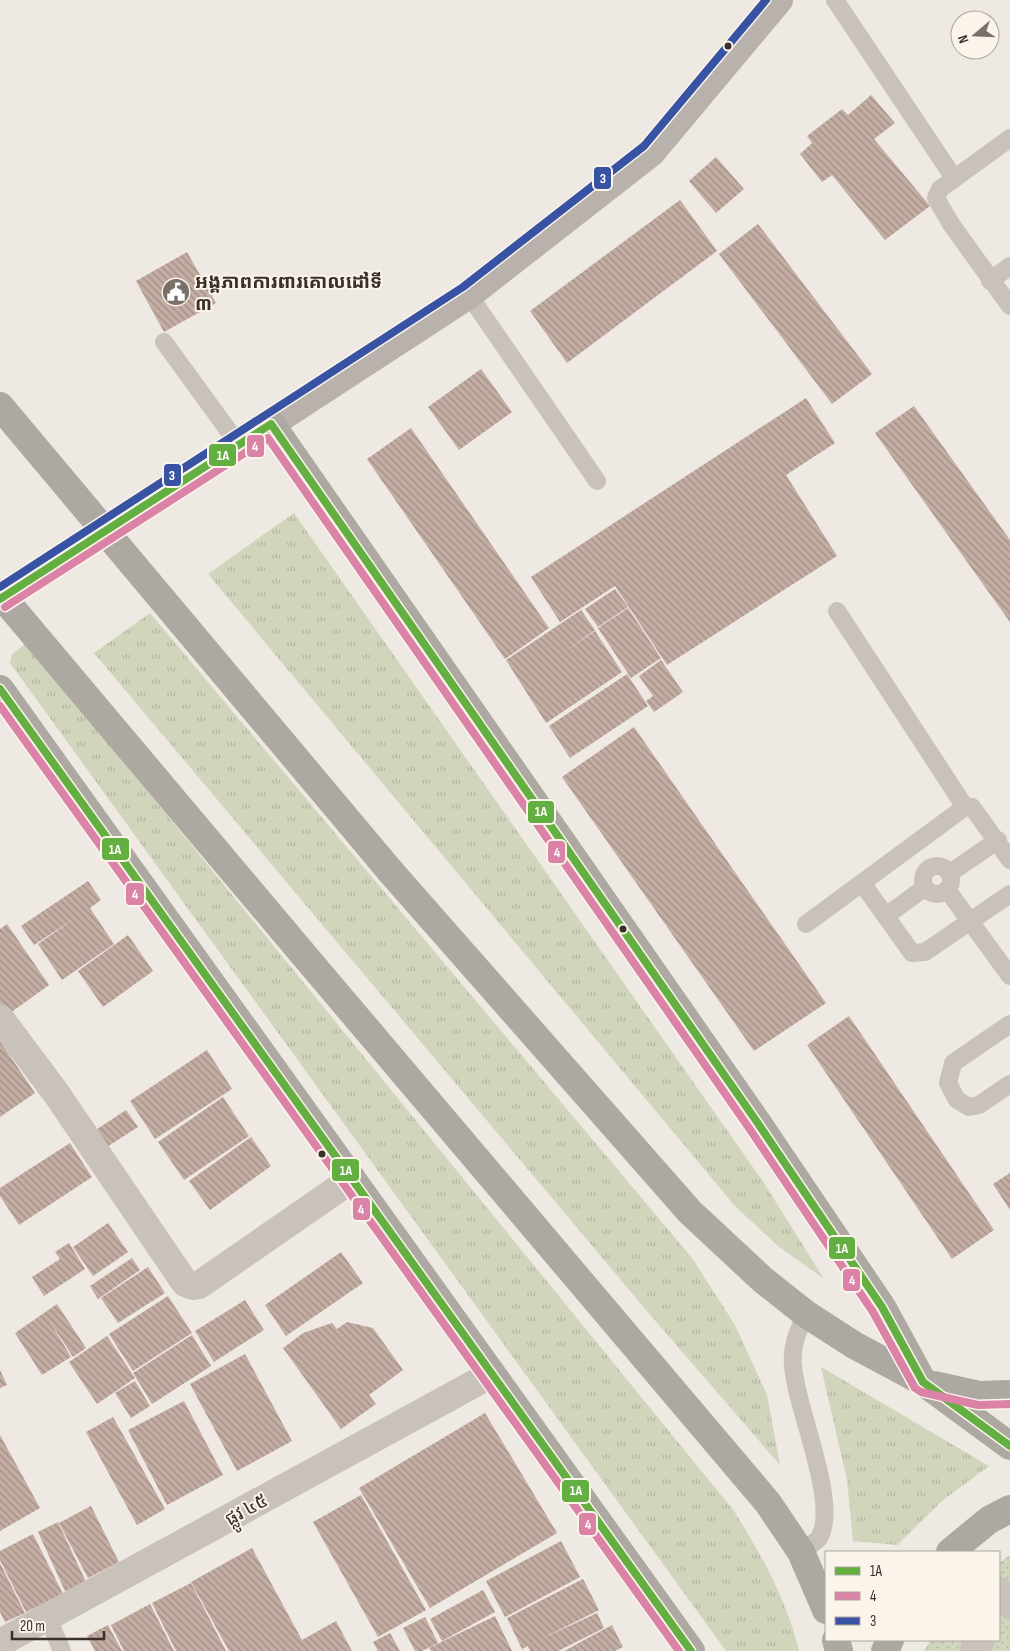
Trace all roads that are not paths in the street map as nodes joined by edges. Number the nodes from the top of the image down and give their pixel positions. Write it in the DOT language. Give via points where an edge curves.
graph roads {
  1 [pos="779,0"];
  2 [pos="835,0"];
  3 [pos="1010,138"];
  4 [pos="954,178"];
  5 [pos="1010,266"];
  6 [pos="990,281"];
  7 [pos="469,295"];
  8 [pos="1010,306"];
  9 [pos="164,342"];
  10 [pos="0,406"];
  11 [pos="271,424"];
  12 [pos="239,445"];
  13 [pos="597,481"];
  14 [pos="0,594"];
  15 [pos="0,599"];
  16 [pos="837,610"];
  17 [pos="0,689"];
  18 [pos="965,807"];
  19 [pos="998,840"];
  20 [pos="912,845"];
  21 [pos="1010,860"];
  22 [pos="928,868"];
  23 [pos="950,873"];
  24 [pos="862,882"];
  25 [pos="924,888"];
  26 [pos="948,891"];
  27 [pos="1010,894"];
  28 [pos="886,916"];
  29 [pos="970,920"];
  30 [pos="806,924"];
  31 [pos="1010,976"];
  32 [pos="0,1018"];
  33 [pos="1010,1024"];
  34 [pos="1010,1084"];
  35 [pos="352,1179"];
  36 [pos="806,1314"];
  37 [pos="492,1374"];
  38 [pos="923,1382"];
  39 [pos="1010,1394"];
  40 [pos="1010,1446"];
  41 [pos="1010,1509"];
  42 [pos="960,1549"];
  43 [pos="801,1552"];
  44 [pos="1000,1592"];
  45 [pos="1010,1607"];
  46 [pos="825,1608"];
  47 [pos="48,1618"];
  48 [pos="1000,1619"];
  49 [pos="0,1643"];
  50 [pos="62,1651"];
  51 [pos="691,1651"];
  1 -- 7 [label="main road" via="651,153"];
  2 -- 4 [label="lane"];
  3 -- 4 [label="lane"];
  4 -- 6 [label="lane" via="940,189 936,198"];
  5 -- 6 [label="lane"];
  6 -- 8 [label="lane"];
  7 -- 11 [label="main road"];
  7 -- 13 [label="lane"];
  9 -- 12 [label="lane"];
  10 -- 36 [label="highway, bridge" via="391,872 690,1212 763,1280"];
  11 -- 12 [label="highway"];
  11 -- 38 [label="highway" via="757,1122 882,1307"];
  12 -- 15 [label="highway"];
  14 -- 43 [label="highway, bridge" via="768,1503"];
  16 -- 18 [label="lane"];
  17 -- 35 [label="highway"];
  18 -- 19 [label="lane" via="972,807"];
  18 -- 20 [label="lane"];
  19 -- 21 [label="lane"];
  19 -- 23 [label="lane"];
  20 -- 22 [label="lane"];
  20 -- 24 [label="lane"];
  22 -- 23 [label="lane" via="940,866"];
  22 -- 25 [label="lane" via="922,877"];
  23 -- 26 [label="lane" via="952,884"];
  24 -- 28 [label="lane"];
  24 -- 30 [label="lane"];
  25 -- 26 [label="lane" via="934,895"];
  25 -- 28 [label="lane"];
  26 -- 29 [label="lane"];
  27 -- 29 [label="lane"];
  28 -- 29 [label="lane" via="912,953 920,954"];
  29 -- 31 [label="lane"];
  32 -- 35 [label="street" via="56,1093 185,1283 199,1285"];
  33 -- 34 [label="lane" via="952,1063 948,1083 957,1100 969,1107 979,1105"];
  35 -- 37 [label="highway"];
  36 -- 38 [label="highway" via="854,1345"];
  36 -- 43 [label="lane" via="795,1336 792,1364 822,1485 824,1517 818,1538"];
  37 -- 47 [label="street, ផ្លូវ ៤៥"];
  37 -- 51 [label="highway"];
  38 -- 39 [label="highway" via="978,1395"];
  38 -- 40 [label="highway"];
  41 -- 42 [label="highway" via="989,1520"];
  43 -- 46 [label="highway"];
  44 -- 45 [label="street"];
  45 -- 48 [label="street"];
  47 -- 49 [label="street, ផ្លូវ ៤៥"];
  47 -- 50 [label="lane"];
}
